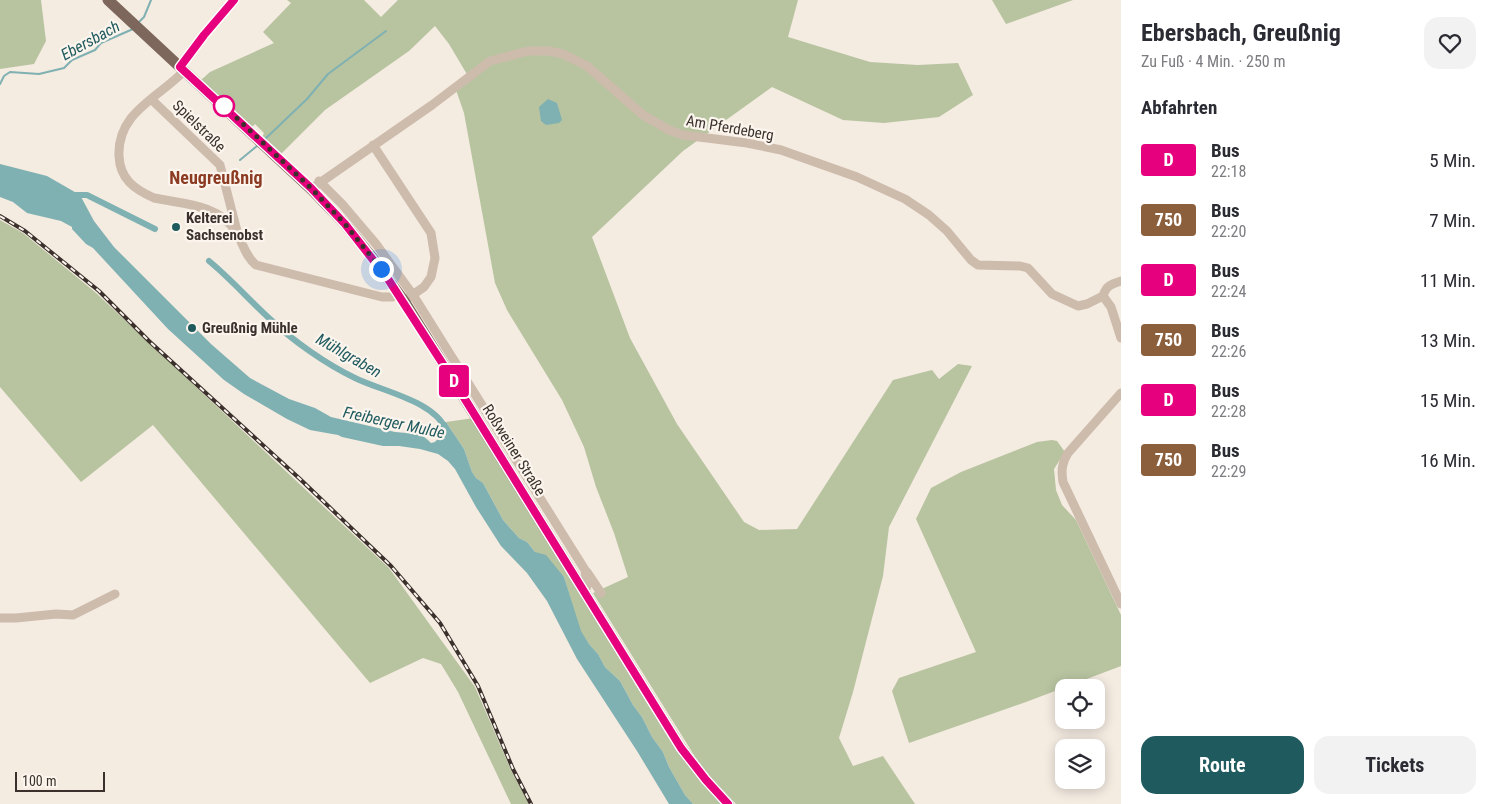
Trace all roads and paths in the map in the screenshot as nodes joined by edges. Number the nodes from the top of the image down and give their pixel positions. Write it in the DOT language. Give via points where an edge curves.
graph roads {
  1 [pos="108,0"];
  2 [pos="234,0"];
  3 [pos="183,68"];
  4 [pos="151,98"];
  5 [pos="373,144"];
  6 [pos="315,185"];
  7 [pos="238,235"];
  8 [pos="1121,281"];
  9 [pos="1103,296"];
  10 [pos="405,297"];
  11 [pos="1121,338"];
  12 [pos="469,394"];
  13 [pos="1121,394"];
  14 [pos="586,570"];
  15 [pos="585,591"];
  16 [pos="601,593"];
  17 [pos="115,594"];
  18 [pos="1121,604"];
  19 [pos="0,618"];
  20 [pos="728,804"];
  1 -- 3 [label="main road, Roßweiner Straße"];
  2 -- 3 [label="street" via="204,35"];
  3 -- 4 [label="street"];
  3 -- 6 [label="main road, Roßweiner Straße"];
  4 -- 7 [label="street, Spielstraße" via="220,165"];
  4 -- 7 [label="street" via="122,132 119,166 126,181 154,198 215,212"];
  5 -- 6 [label="street, Am Pferdeberg"];
  5 -- 9 [label="street, Am Pferdeberg" via="490,62 528,51 549,51 587,66 643,116 669,130 781,150 857,177 929,215 978,265 1028,268 1052,294 1078,306"];
  5 -- 10 [label="street" via="432,233 434,270 424,286"];
  6 -- 10 [label="main road, Roßweiner Straße"];
  7 -- 10 [label="street" via="251,261 263,267 382,297"];
  8 -- 9 [label="street, Am Pferdeberg" via="1110,284"];
  9 -- 11 [label="street" via="1111,307"];
  10 -- 12 [label="main road, Roßweiner Straße"];
  12 -- 14 [label="street"];
  12 -- 15 [label="main road, Roßweiner Straße"];
  13 -- 18 [label="street" via="1064,458 1061,471 1063,482"];
  14 -- 15 [label="street"];
  14 -- 16 [label="street"];
  15 -- 20 [label="main road, Roßweiner Straße" via="681,748"];
  17 -- 19 [label="street" via="73,615"];
}
